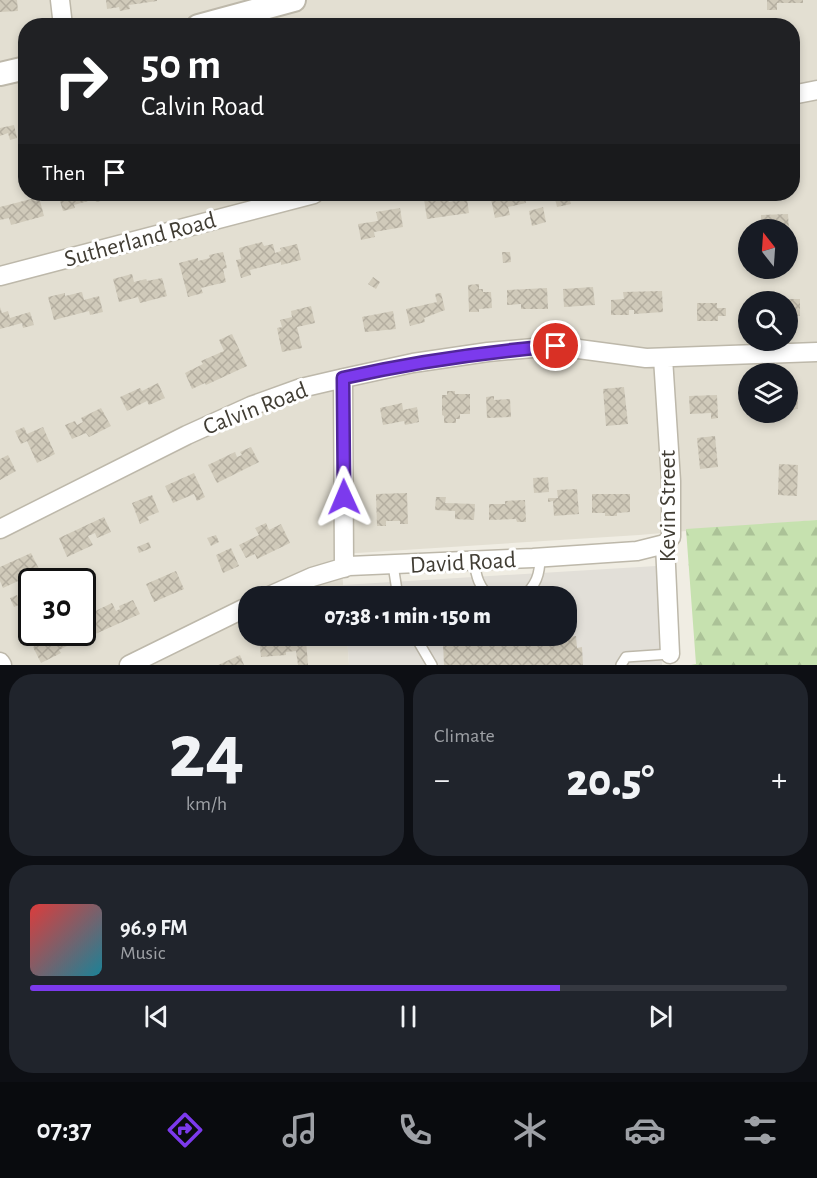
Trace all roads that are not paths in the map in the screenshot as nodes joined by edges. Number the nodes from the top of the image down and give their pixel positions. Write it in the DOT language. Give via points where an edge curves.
graph roads {
  1 [pos="60,0"];
  2 [pos="294,0"];
  3 [pos="62,18"];
  4 [pos="228,18"];
  5 [pos="18,70"];
  6 [pos="0,74"];
  7 [pos="817,90"];
  8 [pos="800,93"];
  9 [pos="287,201"];
  10 [pos="0,276"];
  11 [pos="817,352"];
  12 [pos="663,358"];
  13 [pos="343,378"];
  14 [pos="0,529"];
  15 [pos="665,544"];
  16 [pos="540,558"];
  17 [pos="474,561"];
  18 [pos="393,565"];
  19 [pos="344,568"];
  20 [pos="292,586"];
  21 [pos="396,586"];
  22 [pos="481,586"];
  23 [pos="534,586"];
  24 [pos="238,611"];
  25 [pos="421,646"];
  26 [pos="670,654"];
  27 [pos="129,665"];
  28 [pos="432,665"];
  29 [pos="621,665"];
  1 -- 3 [label="street"];
  2 -- 4 [label="street"];
  5 -- 6 [label="street"];
  7 -- 8 [label="street"];
  9 -- 10 [label="street, Sutherland Road"];
  11 -- 12 [label="street, Calvin Road"];
  12 -- 13 [label="street, Calvin Road" via="556,346 413,363"];
  12 -- 15 [label="street, Kevin Street" via="671,503 671,537"];
  13 -- 14 [label="street, Calvin Road" via="251,406"];
  13 -- 19 [label="street"];
  15 -- 16 [label="street, David Road" via="637,551"];
  15 -- 26 [label="street, Kevin Street"];
  16 -- 17 [label="street, David Road"];
  16 -- 23 [label="lane"];
  17 -- 18 [label="street, David Road"];
  17 -- 22 [label="lane"];
  18 -- 19 [label="street, David Road"];
  18 -- 21 [label="lane"];
  19 -- 20 [label="street, David Road"];
  24 -- 27 [label="street"];
  25 -- 28 [label="lane"];
  26 -- 29 [label="lane" via="626,657"];
}
